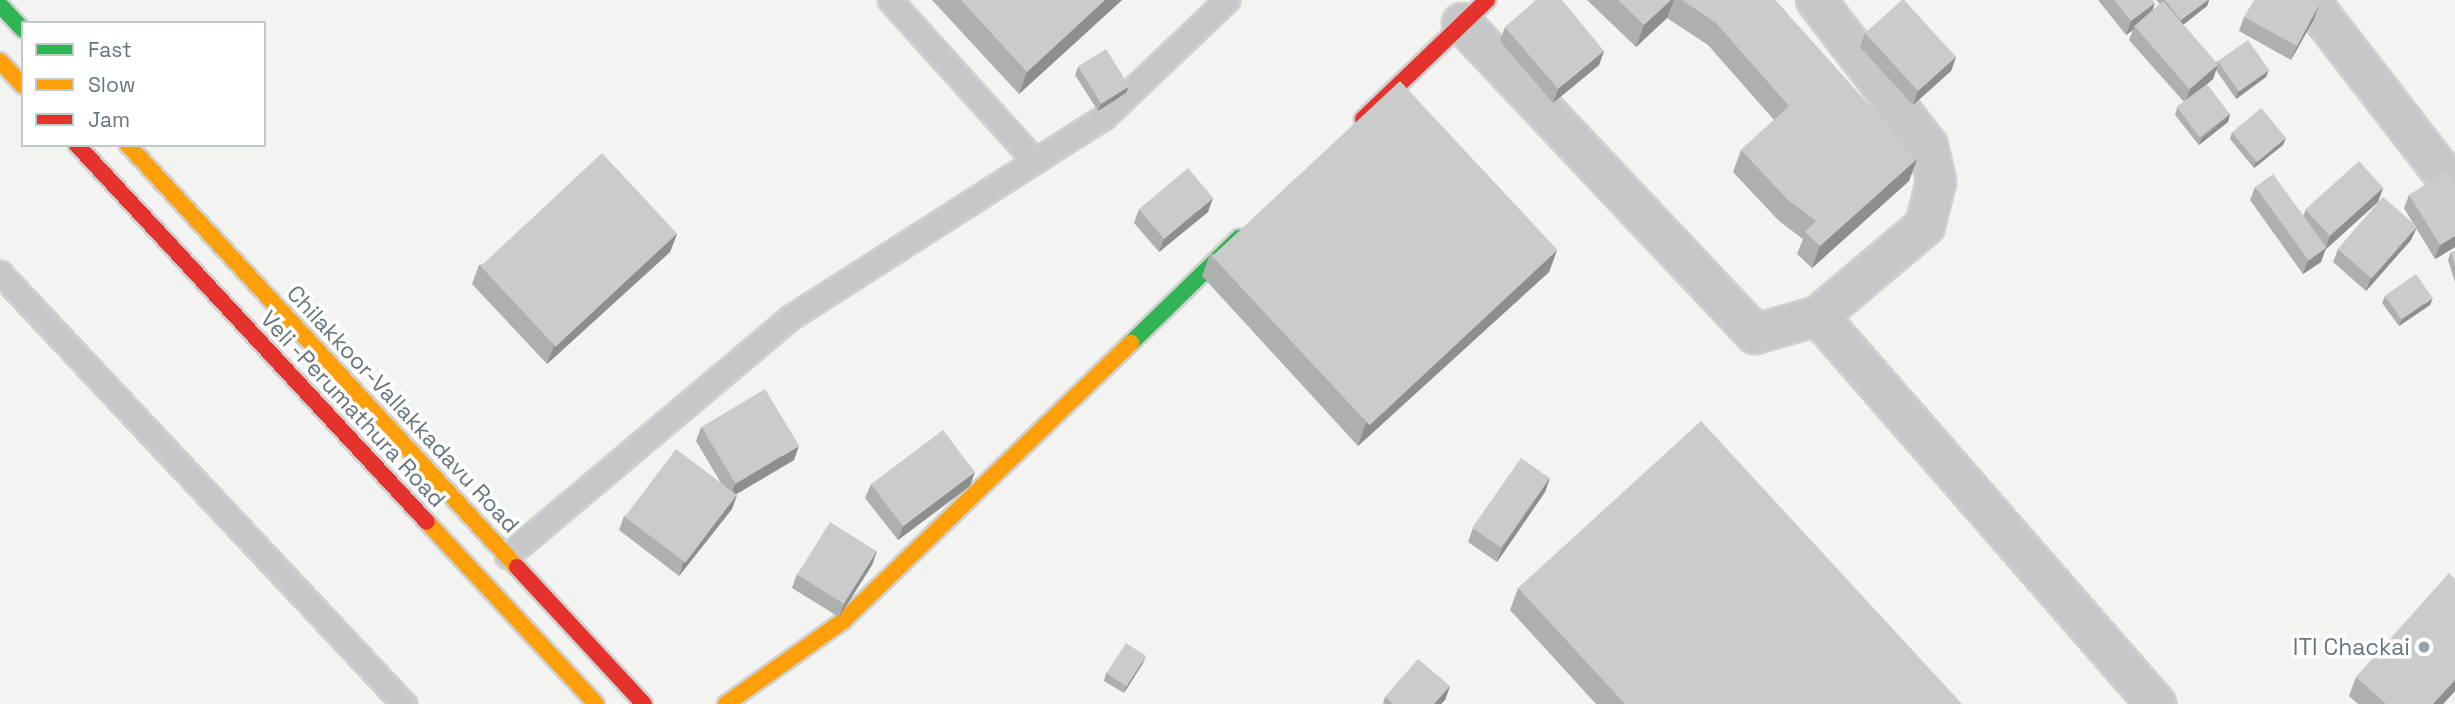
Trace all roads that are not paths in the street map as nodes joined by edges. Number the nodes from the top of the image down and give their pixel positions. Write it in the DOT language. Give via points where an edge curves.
graph roads {
  1 [pos="890,0"];
  2 [pos="1227,0"];
  3 [pos="1816,0"];
  4 [pos="2325,4"];
  5 [pos="0,5"];
  6 [pos="1474,12"];
  7 [pos="21,28"];
  8 [pos="0,61"];
  9 [pos="21,84"];
  10 [pos="1352,130"];
  11 [pos="80,147"];
  12 [pos="130,147"];
  13 [pos="1035,161"];
  14 [pos="2455,189"];
  15 [pos="1252,226"];
  16 [pos="0,272"];
  17 [pos="1818,316"];
  18 [pos="507,555"];
  19 [pos="404,704"];
  20 [pos="596,704"];
  21 [pos="644,704"];
  22 [pos="726,704"];
  23 [pos="2156,704"];
  1 -- 13 [label="lane"];
  2 -- 13 [label="lane" via="1104,117"];
  3 -- 17 [label="street" via="1928,146 1936,183 1925,226"];
  4 -- 14 [label="street"];
  5 -- 7 [label="main road"];
  6 -- 10 [label="main road"];
  6 -- 17 [label="street" via="1755,334"];
  8 -- 9 [label="main road"];
  11 -- 20 [label="main road, Veli -Perumathura Road"];
  12 -- 18 [label="main road, Chilakkoor-Vallakkadavu Road"];
  13 -- 18 [label="lane" via="791,317"];
  15 -- 22 [label="main road" via="842,622"];
  16 -- 19 [label="lane"];
  17 -- 23 [label="street"];
  18 -- 21 [label="main road, Chilakkoor-Vallakkadavu Road"];
}
